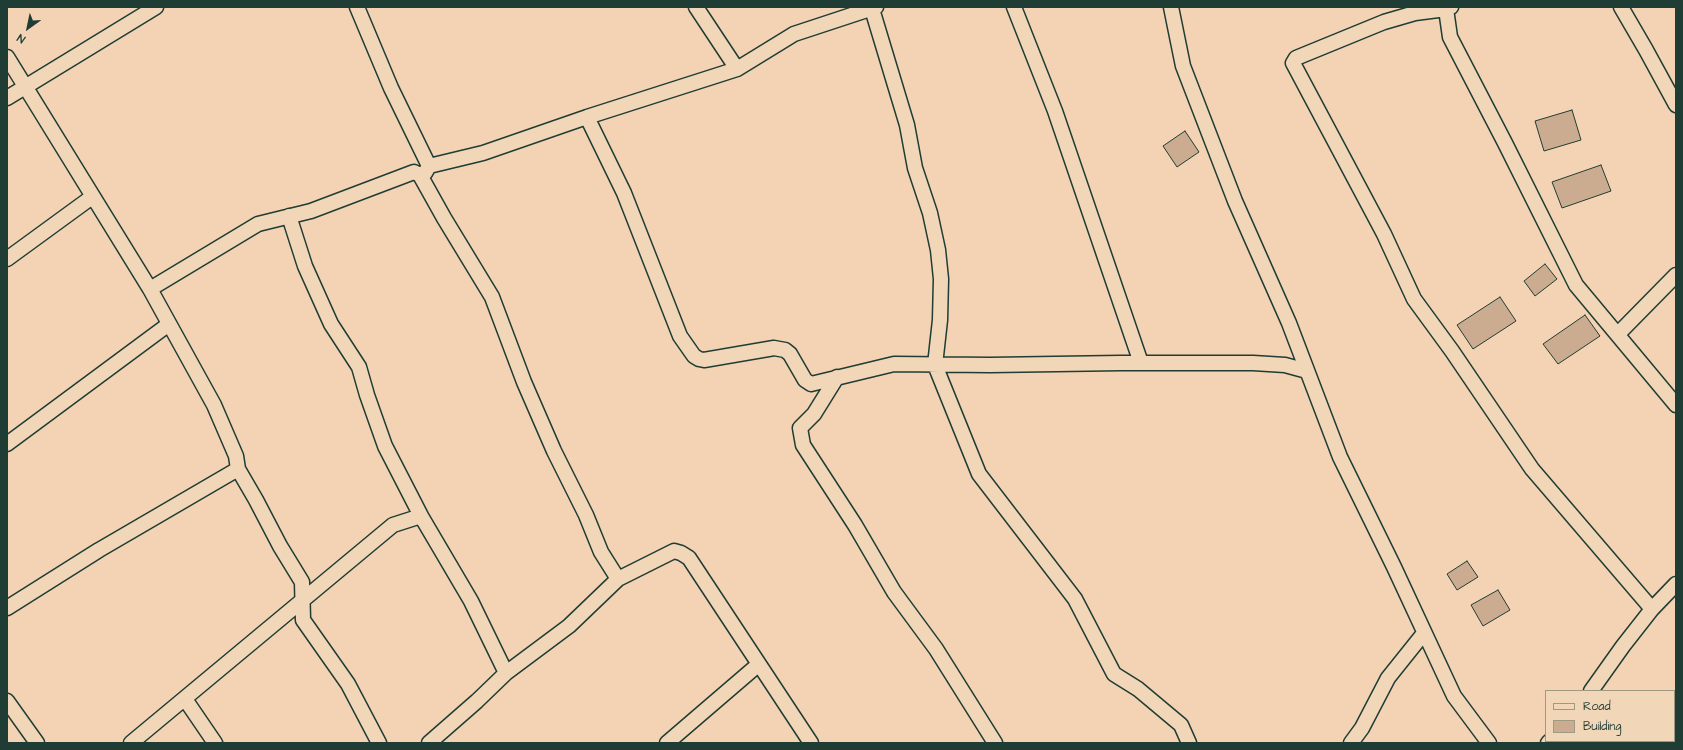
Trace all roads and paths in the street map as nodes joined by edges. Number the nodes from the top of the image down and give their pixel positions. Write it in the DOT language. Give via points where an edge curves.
graph roads {
  1 [pos="156,7"];
  2 [pos="357,7"];
  3 [pos="696,7"];
  4 [pos="1014,7"];
  5 [pos="1171,7"];
  6 [pos="1621,7"];
  7 [pos="1448,8"];
  8 [pos="869,9"];
  9 [pos="7,57"];
  10 [pos="737,69"];
  11 [pos="26,87"];
  12 [pos="7,98"];
  13 [pos="1676,105"];
  14 [pos="587,117"];
  15 [pos="429,166"];
  16 [pos="422,178"];
  17 [pos="92,197"];
  18 [pos="289,216"];
  19 [pos="7,259"];
  20 [pos="1676,275"];
  21 [pos="150,289"];
  22 [pos="169,324"];
  23 [pos="1618,334"];
  24 [pos="1141,363"];
  25 [pos="935,365"];
  26 [pos="1307,372"];
  27 [pos="837,377"];
  28 [pos="1676,405"];
  29 [pos="7,444"];
  30 [pos="238,469"];
  31 [pos="421,516"];
  32 [pos="618,580"];
  33 [pos="1676,584"];
  34 [pos="302,602"];
  35 [pos="7,608"];
  36 [pos="1652,609"];
  37 [pos="1424,632"];
  38 [pos="759,664"];
  39 [pos="506,673"];
  40 [pos="1592,690"];
  41 [pos="185,699"];
  42 [pos="7,701"];
  43 [pos="37,743"];
  44 [pos="131,743"];
  45 [pos="215,743"];
  46 [pos="379,743"];
  47 [pos="429,743"];
  48 [pos="667,743"];
  49 [pos="812,743"];
  50 [pos="995,743"];
  51 [pos="1189,743"];
  52 [pos="1351,743"];
  53 [pos="1488,743"];
  1 -- 11 [label="street"];
  2 -- 15 [label="street" via="391,88"];
  3 -- 10 [label="street"];
  4 -- 24 [label="street" via="1055,111"];
  5 -- 26 [label="street" via="1183,66 1235,201 1289,323"];
  6 -- 13 [label="street"];
  7 -- 23 [label="street" via="1450,37 1576,285"];
  7 -- 36 [label="street" via="1415,13 1384,22 1296,58 1293,63 1384,234 1414,299 1532,469"];
  8 -- 10 [label="street" via="794,34"];
  8 -- 25 [label="street" via="907,125 915,168 930,213 938,250 941,279 940,320"];
  9 -- 11 [label="street"];
  10 -- 14 [label="street"];
  11 -- 12 [label="street"];
  11 -- 17 [label="street"];
  14 -- 15 [label="street" via="483,153"];
  14 -- 27 [label="street" via="624,193 680,336 694,356 704,360 774,348 790,354 800,373 810,384"];
  15 -- 16 [label="street"];
  16 -- 18 [label="street" via="414,172 311,211"];
  16 -- 32 [label="street" via="492,297 524,382 554,451 586,514 601,552"];
  17 -- 19 [label="street"];
  17 -- 21 [label="street"];
  18 -- 21 [label="street" via="258,224"];
  18 -- 31 [label="street" via="304,266 331,324 359,367 366,395 385,446"];
  20 -- 23 [label="street"];
  21 -- 22 [label="street"];
  22 -- 29 [label="street"];
  22 -- 30 [label="street" via="214,406 236,456"];
  23 -- 28 [label="street"];
  24 -- 25 [label="street"];
  24 -- 26 [label="street" via="1253,363 1285,365"];
  25 -- 27 [label="street" via="894,364"];
  25 -- 51 [label="street" via="979,474 1074,599 1114,674 1138,689 1181,725"];
  26 -- 37 [label="street" via="1340,457"];
  27 -- 50 [label="street" via="814,414 800,428 803,445 855,525 894,592 936,649"];
  30 -- 34 [label="street" via="302,582"];
  30 -- 35 [label="street" via="99,550"];
  31 -- 34 [label="street" via="393,525"];
  31 -- 39 [label="street" via="471,601"];
  32 -- 38 [label="street" via="674,551 681,553 689,558"];
  32 -- 39 [label="street" via="569,626"];
  33 -- 36 [label="street"];
  34 -- 41 [label="street"];
  34 -- 46 [label="street" via="303,620 348,684"];
  36 -- 40 [label="street"];
  37 -- 52 [label="street" via="1388,678 1362,728"];
  37 -- 53 [label="street" via="1454,696"];
  38 -- 48 [label="street"];
  38 -- 49 [label="street"];
  39 -- 47 [label="street"];
  41 -- 44 [label="street"];
  41 -- 45 [label="street"];
  42 -- 43 [label="street"];
}
